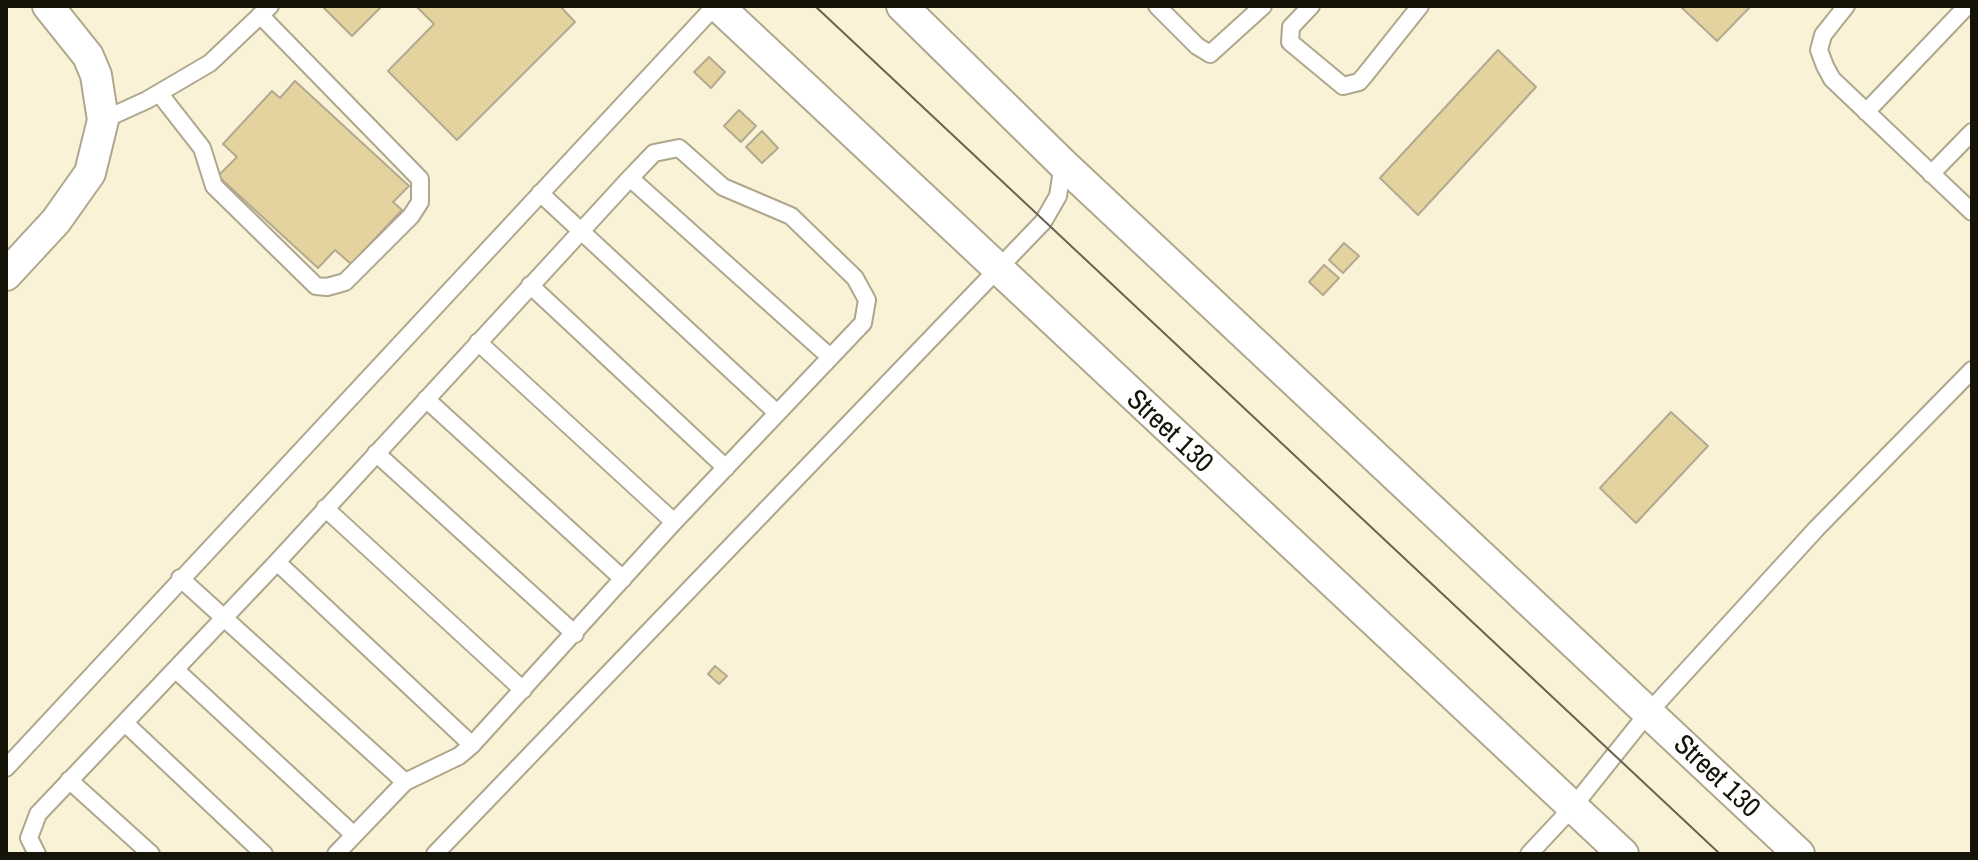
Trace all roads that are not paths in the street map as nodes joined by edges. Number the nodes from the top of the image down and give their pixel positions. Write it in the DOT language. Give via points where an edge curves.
graph roads {
  1 [pos="48,6"];
  2 [pos="717,6"];
  3 [pos="902,6"];
  4 [pos="1157,6"];
  5 [pos="1263,6"];
  6 [pos="1311,6"];
  7 [pos="1420,6"];
  8 [pos="1846,6"];
  9 [pos="1967,6"];
  10 [pos="265,11"];
  11 [pos="159,93"];
  12 [pos="1866,112"];
  13 [pos="103,120"];
  14 [pos="1972,132"];
  15 [pos="1063,164"];
  16 [pos="1931,174"];
  17 [pos="630,178"];
  18 [pos="540,193"];
  19 [pos="1972,212"];
  20 [pos="580,231"];
  21 [pos="995,269"];
  22 [pos="6,275"];
  23 [pos="530,285"];
  24 [pos="478,342"];
  25 [pos="830,357"];
  26 [pos="1972,370"];
  27 [pos="426,399"];
  28 [pos="777,413"];
  29 [pos="376,453"];
  30 [pos="726,468"];
  31 [pos="325,508"];
  32 [pos="674,522"];
  33 [pos="277,562"];
  34 [pos="180,578"];
  35 [pos="623,579"];
  36 [pos="225,617"];
  37 [pos="575,634"];
  38 [pos="176,670"];
  39 [pos="523,690"];
  40 [pos="1648,713"];
  41 [pos="125,723"];
  42 [pos="472,745"];
  43 [pos="6,768"];
  44 [pos="69,780"];
  45 [pos="405,782"];
  46 [pos="1572,808"];
  47 [pos="354,835"];
  48 [pos="37,854"];
  49 [pos="151,854"];
  50 [pos="264,854"];
  51 [pos="336,854"];
  52 [pos="435,854"];
  53 [pos="1529,854"];
  54 [pos="1623,854"];
  55 [pos="1799,854"];
  1 -- 13 [label="street" via="88,56"];
  2 -- 18 [label="lane"];
  2 -- 21 [label="street, Street 130"];
  3 -- 15 [label="street, Street 130"];
  4 -- 5 [label="lane" via="1210,54"];
  6 -- 7 [label="lane" via="1291,27 1290,42 1343,86 1359,82"];
  8 -- 12 [label="lane" via="1823,35 1819,50 1832,79"];
  9 -- 12 [label="lane"];
  10 -- 11 [label="lane" via="210,63"];
  10 -- 11 [label="lane" via="420,179 420,202 411,216 345,282 316,286 214,186 202,148"];
  11 -- 13 [label="lane"];
  12 -- 16 [label="lane"];
  13 -- 22 [label="street" via="90,173 56,221"];
  14 -- 16 [label="lane"];
  15 -- 21 [label="lane" via="1058,196 1043,222"];
  15 -- 40 [label="street, Street 130"];
  16 -- 19 [label="lane"];
  17 -- 20 [label="lane"];
  17 -- 25 [label="lane"];
  17 -- 25 [label="lane" via="654,153 679,148 723,187 791,216 855,278 867,300 863,323"];
  18 -- 20 [label="lane"];
  18 -- 34 [label="lane"];
  20 -- 23 [label="lane"];
  20 -- 28 [label="lane"];
  21 -- 46 [label="street, Street 130"];
  21 -- 52 [label="lane"];
  23 -- 24 [label="lane"];
  23 -- 30 [label="lane"];
  24 -- 27 [label="lane"];
  24 -- 32 [label="lane"];
  25 -- 28 [label="lane"];
  26 -- 40 [label="lane" via="1817,528"];
  27 -- 29 [label="lane"];
  27 -- 35 [label="lane"];
  28 -- 30 [label="lane"];
  29 -- 31 [label="lane"];
  29 -- 37 [label="lane"];
  30 -- 32 [label="lane"];
  31 -- 33 [label="lane"];
  31 -- 39 [label="lane"];
  32 -- 35 [label="lane"];
  33 -- 36 [label="lane"];
  33 -- 42 [label="lane"];
  34 -- 36 [label="lane"];
  34 -- 43 [label="lane"];
  35 -- 37 [label="lane"];
  36 -- 38 [label="lane"];
  36 -- 45 [label="lane"];
  37 -- 39 [label="lane"];
  38 -- 41 [label="lane"];
  38 -- 47 [label="lane"];
  39 -- 42 [label="lane"];
  40 -- 46 [label="lane"];
  40 -- 55 [label="street, Street 130"];
  41 -- 44 [label="lane"];
  41 -- 50 [label="lane"];
  42 -- 45 [label="lane"];
  44 -- 48 [label="lane" via="31,827 29,838"];
  44 -- 49 [label="lane"];
  45 -- 47 [label="lane"];
  46 -- 53 [label="lane"];
  46 -- 54 [label="street, Street 130"];
  47 -- 51 [label="lane"];
}
